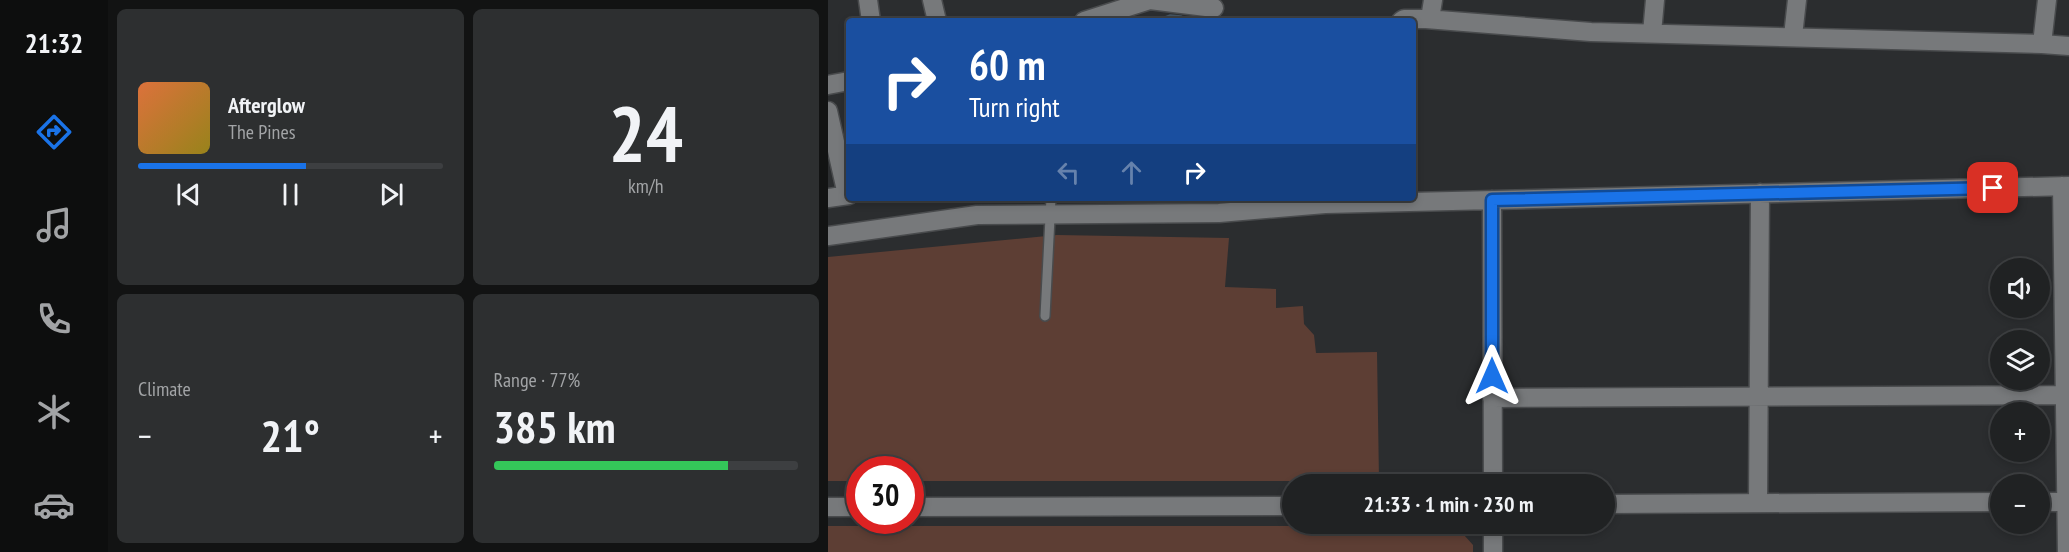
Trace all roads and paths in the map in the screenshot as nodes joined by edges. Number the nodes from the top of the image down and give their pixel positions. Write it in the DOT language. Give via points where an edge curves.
graph roads {
  1 [pos="868,0"];
  2 [pos="932,0"];
  3 [pos="1433,0"];
  4 [pos="1655,0"];
  5 [pos="1797,0"];
  6 [pos="2047,0"];
  7 [pos="1214,10"];
  8 [pos="871,18"];
  9 [pos="936,18"];
  10 [pos="1093,18"];
  11 [pos="1416,19"];
  12 [pos="1430,19"];
  13 [pos="1652,33"];
  14 [pos="1793,36"];
  15 [pos="2042,44"];
  16 [pos="2069,46"];
  17 [pos="846,82"];
  18 [pos="828,86"];
  19 [pos="828,111"];
  20 [pos="2066,186"];
  21 [pos="846,187"];
  22 [pos="1760,193"];
  23 [pos="846,195"];
  24 [pos="828,198"];
  25 [pos="1492,200"];
  26 [pos="1236,205"];
  27 [pos="1051,206"];
  28 [pos="828,236"];
  29 [pos="1045,316"];
  30 [pos="2064,395"];
  31 [pos="1758,397"];
  32 [pos="1492,398"];
  33 [pos="1493,474"];
  34 [pos="1758,502"];
  35 [pos="1990,502"];
  36 [pos="2050,502"];
  37 [pos="2068,502"];
  38 [pos="1615,504"];
  39 [pos="1282,506"];
  40 [pos="828,507"];
  41 [pos="846,507"];
  42 [pos="924,507"];
  43 [pos="1493,534"];
  44 [pos="1493,552"];
  45 [pos="2067,552"];
  1 -- 8 [label="street"];
  2 -- 9 [label="street"];
  3 -- 12 [label="street"];
  4 -- 13 [label="street"];
  5 -- 14 [label="street"];
  6 -- 15 [label="street"];
  7 -- 10 [label="street" via="1150,0"];
  11 -- 12 [label="street"];
  12 -- 13 [label="street"];
  13 -- 14 [label="street"];
  14 -- 15 [label="street"];
  15 -- 16 [label="street"];
  17 -- 18 [label="street"];
  19 -- 21 [label="street"];
  20 -- 22 [label="street"];
  20 -- 30 [label="street"];
  22 -- 25 [label="street"];
  22 -- 31 [label="street"];
  23 -- 24 [label="street"];
  25 -- 26 [label="street"];
  25 -- 32 [label="street"];
  26 -- 27 [label="street"];
  27 -- 28 [label="street"];
  27 -- 29 [label="lane"];
  30 -- 31 [label="street"];
  30 -- 37 [label="street"];
  31 -- 32 [label="street"];
  31 -- 34 [label="street"];
  32 -- 33 [label="street"];
  34 -- 35 [label="street"];
  34 -- 38 [label="street"];
  36 -- 37 [label="street"];
  37 -- 45 [label="street"];
  39 -- 42 [label="street"];
  40 -- 41 [label="street"];
  43 -- 44 [label="street"];
}
